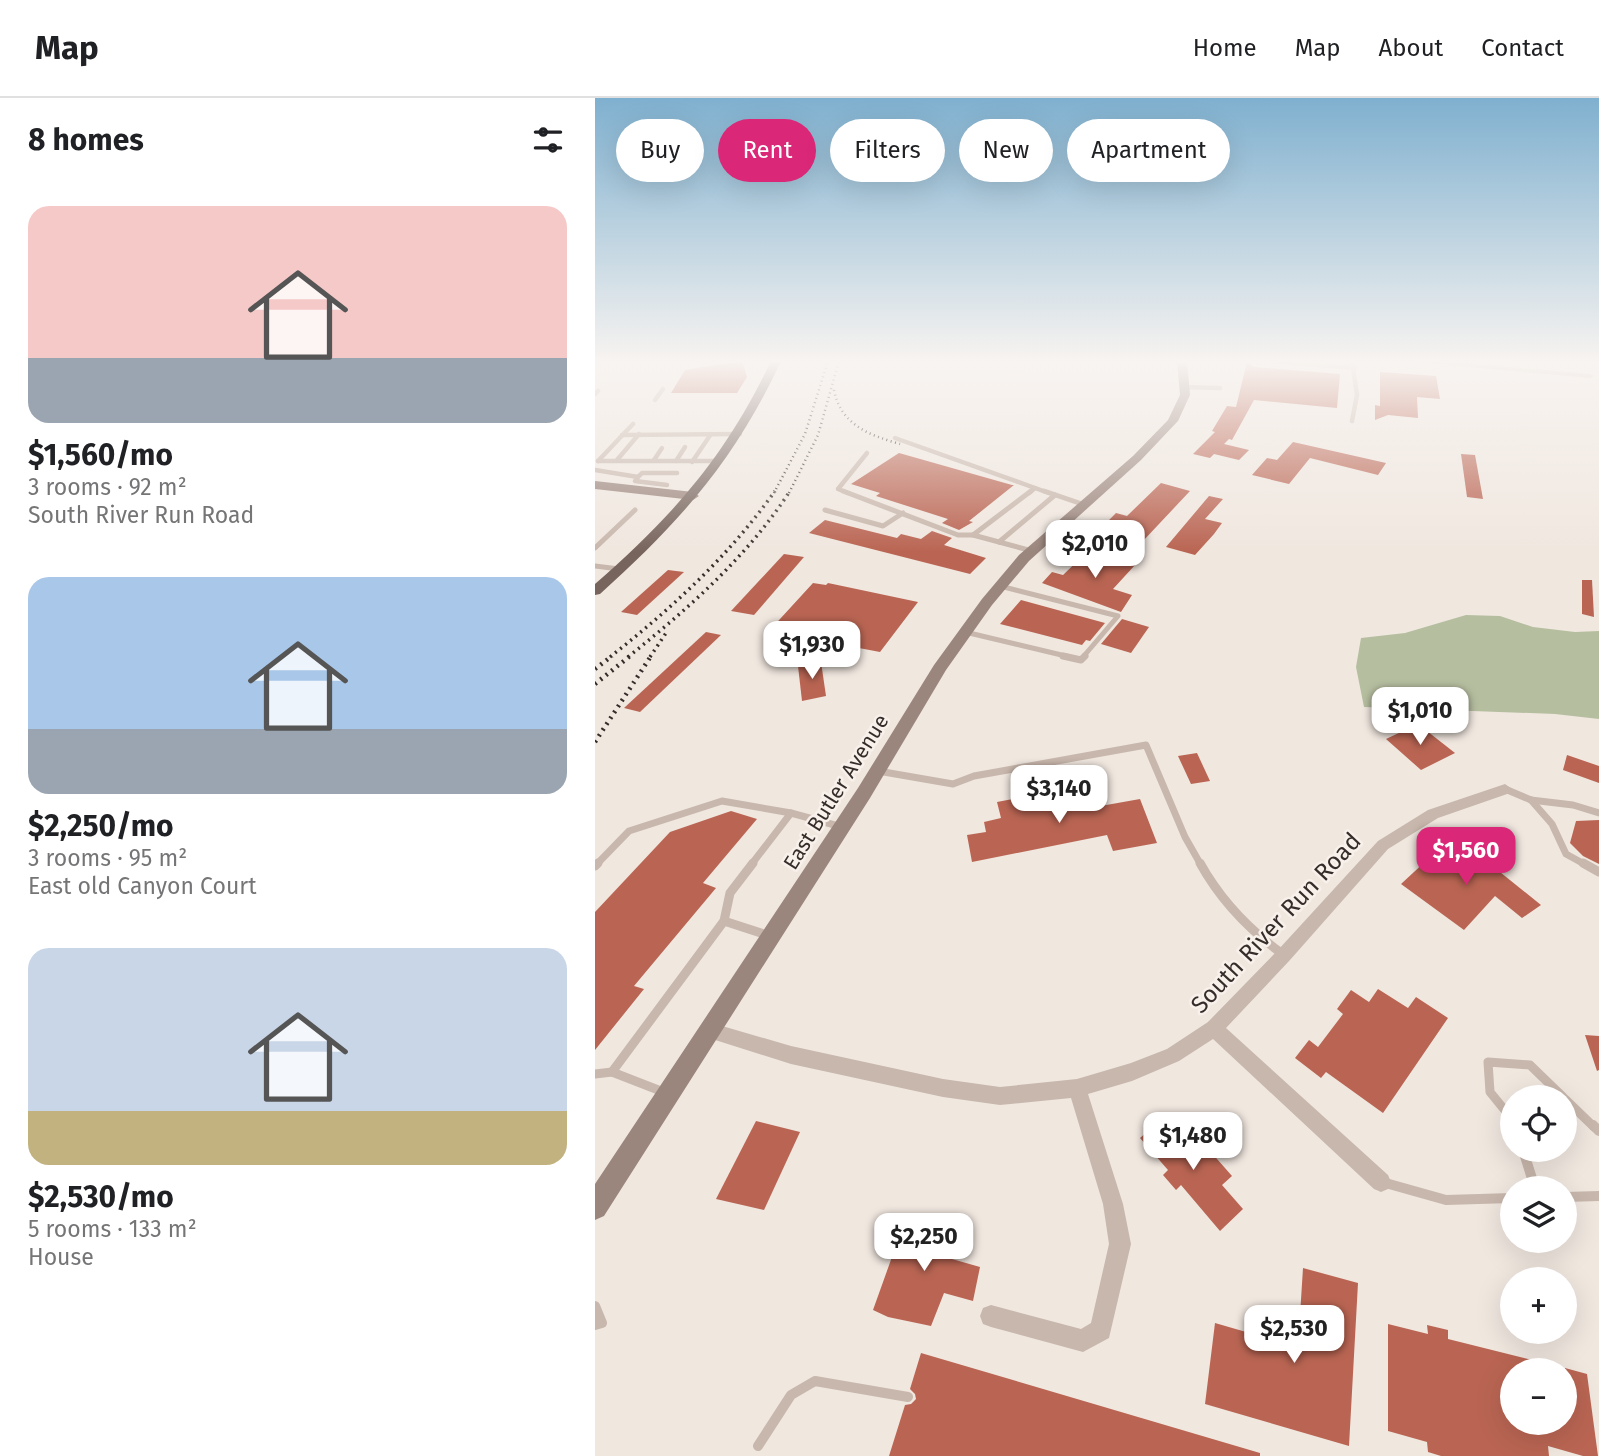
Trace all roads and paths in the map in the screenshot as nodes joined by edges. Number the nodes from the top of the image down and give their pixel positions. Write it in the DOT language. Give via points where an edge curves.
graph roads {
  1 [pos="633,424"];
  2 [pos="745,424"];
  3 [pos="1169,424"];
  4 [pos="639,434"];
  5 [pos="674,434"];
  6 [pos="695,434"];
  7 [pos="711,434"];
  8 [pos="740,434"];
  9 [pos="622,435"];
  10 [pos="895,438"];
  11 [pos="690,440"];
  12 [pos="668,441"];
  13 [pos="685,447"];
  14 [pos="662,448"];
  15 [pos="867,453"];
  16 [pos="638,454"];
  17 [pos="617,460"];
  18 [pos="633,460"];
  19 [pos="654,460"];
  20 [pos="722,460"];
  21 [pos="676,461"];
  22 [pos="689,461"];
  23 [pos="596,463"];
  24 [pos="595,470"];
  25 [pos="638,477"];
  26 [pos="670,482"];
  27 [pos="595,485"];
  28 [pos="1035,488"];
  29 [pos="1055,495"];
  30 [pos="694,496"];
  31 [pos="1085,505"];
  32 [pos="635,510"];
  33 [pos="825,510"];
  34 [pos="903,513"];
  35 [pos="973,535"];
  36 [pos="999,542"];
  37 [pos="595,548"];
  38 [pos="1032,551"];
  39 [pos="595,566"];
  40 [pos="620,570"];
  41 [pos="1000,586"];
  42 [pos="595,592"];
  43 [pos="965,632"];
  44 [pos="878,771"];
  45 [pos="1505,789"];
  46 [pos="1531,800"];
  47 [pos="791,813"];
  48 [pos="1599,813"];
  49 [pos="842,827"];
  50 [pos="595,866"];
  51 [pos="1599,872"];
  52 [pos="724,922"];
  53 [pos="772,937"];
  54 [pos="1285,955"];
  55 [pos="1214,1028"];
  56 [pos="712,1031"];
  57 [pos="612,1072"];
  58 [pos="595,1074"];
  59 [pos="1551,1085"];
  60 [pos="1077,1088"];
  61 [pos="670,1094"];
  62 [pos="1500,1104"];
  63 [pos="1577,1110"];
  64 [pos="1599,1131"];
  65 [pos="1381,1182"];
  66 [pos="1599,1196"];
  67 [pos="1577,1197"];
  68 [pos="1500,1198"];
  69 [pos="595,1207"];
  70 [pos="595,1306"];
  71 [pos="991,1317"];
  72 [pos="595,1325"];
  73 [pos="908,1397"];
  74 [pos="758,1446"];
  1 -- 9 [label="lane"];
  2 -- 8 [label="main road"];
  3 -- 31 [label="main road, East Butler Avenue"];
  4 -- 5 [label="lane"];
  4 -- 9 [label="lane"];
  4 -- 17 [label="lane"];
  5 -- 6 [label="lane"];
  5 -- 12 [label="lane"];
  6 -- 7 [label="lane"];
  6 -- 11 [label="lane"];
  7 -- 8 [label="lane"];
  7 -- 22 [label="lane"];
  8 -- 20 [label="main road"];
  9 -- 23 [label="lane"];
  10 -- 28 [label="lane"];
  13 -- 21 [label="lane"];
  14 -- 19 [label="lane"];
  15 -- 34 [label="lane" via="838,489"];
  16 -- 18 [label="lane"];
  17 -- 18 [label="lane"];
  17 -- 23 [label="lane"];
  18 -- 19 [label="lane"];
  19 -- 21 [label="lane"];
  20 -- 22 [label="lane"];
  20 -- 30 [label="main road"];
  21 -- 22 [label="lane"];
  22 -- 26 [label="lane"];
  24 -- 25 [label="lane"];
  25 -- 26 [label="lane" via="642,473"];
  25 -- 26 [label="lane" via="635,481"];
  26 -- 27 [label="main road"];
  26 -- 30 [label="main road"];
  28 -- 29 [label="lane"];
  28 -- 35 [label="lane"];
  29 -- 31 [label="lane"];
  29 -- 36 [label="lane"];
  30 -- 40 [label="main road"];
  31 -- 38 [label="main road, East Butler Avenue"];
  32 -- 37 [label="lane"];
  33 -- 34 [label="lane" via="883,526"];
  34 -- 35 [label="lane" via="958,534"];
  35 -- 36 [label="lane"];
  36 -- 38 [label="lane"];
  38 -- 41 [label="main road, East Butler Avenue"];
  39 -- 40 [label="lane"];
  40 -- 42 [label="main road"];
  41 -- 43 [label="main road, East Butler Avenue"];
  41 -- 43 [label="lane" via="1118,617 1081,660"];
  43 -- 44 [label="main road, East Butler Avenue"];
  44 -- 49 [label="main road, East Butler Avenue"];
  44 -- 54 [label="lane" via="953,784 974,776 1146,745 1185,837 1217,894 1260,938"];
  45 -- 46 [label="lane"];
  45 -- 54 [label="street, South River Run Road" via="1433,814 1383,845"];
  46 -- 48 [label="lane"];
  46 -- 51 [label="lane" via="1552,824 1566,854"];
  47 -- 49 [label="lane"];
  47 -- 50 [label="lane" via="722,802 629,831"];
  47 -- 52 [label="lane" via="730,893"];
  49 -- 53 [label="main road, East Butler Avenue"];
  52 -- 53 [label="lane"];
  52 -- 57 [label="lane"];
  53 -- 56 [label="main road, East Butler Avenue"];
  54 -- 55 [label="street, South River Run Road"];
  55 -- 60 [label="street, South River Run Road" via="1173,1055"];
  55 -- 65 [label="street"];
  56 -- 60 [label="street, South River Run Road" via="791,1055 943,1088 1000,1096"];
  56 -- 61 [label="main road, East Butler Avenue"];
  57 -- 58 [label="lane"];
  57 -- 61 [label="lane"];
  59 -- 62 [label="lane" via="1530,1065 1488,1062 1490,1092"];
  60 -- 71 [label="street" via="1113,1204 1120,1244 1101,1330 1083,1340"];
  61 -- 69 [label="main road, East Butler Avenue"];
  63 -- 64 [label="lane"];
  65 -- 68 [label="lane" via="1446,1199"];
  66 -- 67 [label="lane"];
  70 -- 72 [label="lane" via="602,1323"];
  73 -- 74 [label="lane" via="815,1381 791,1395"];
}
